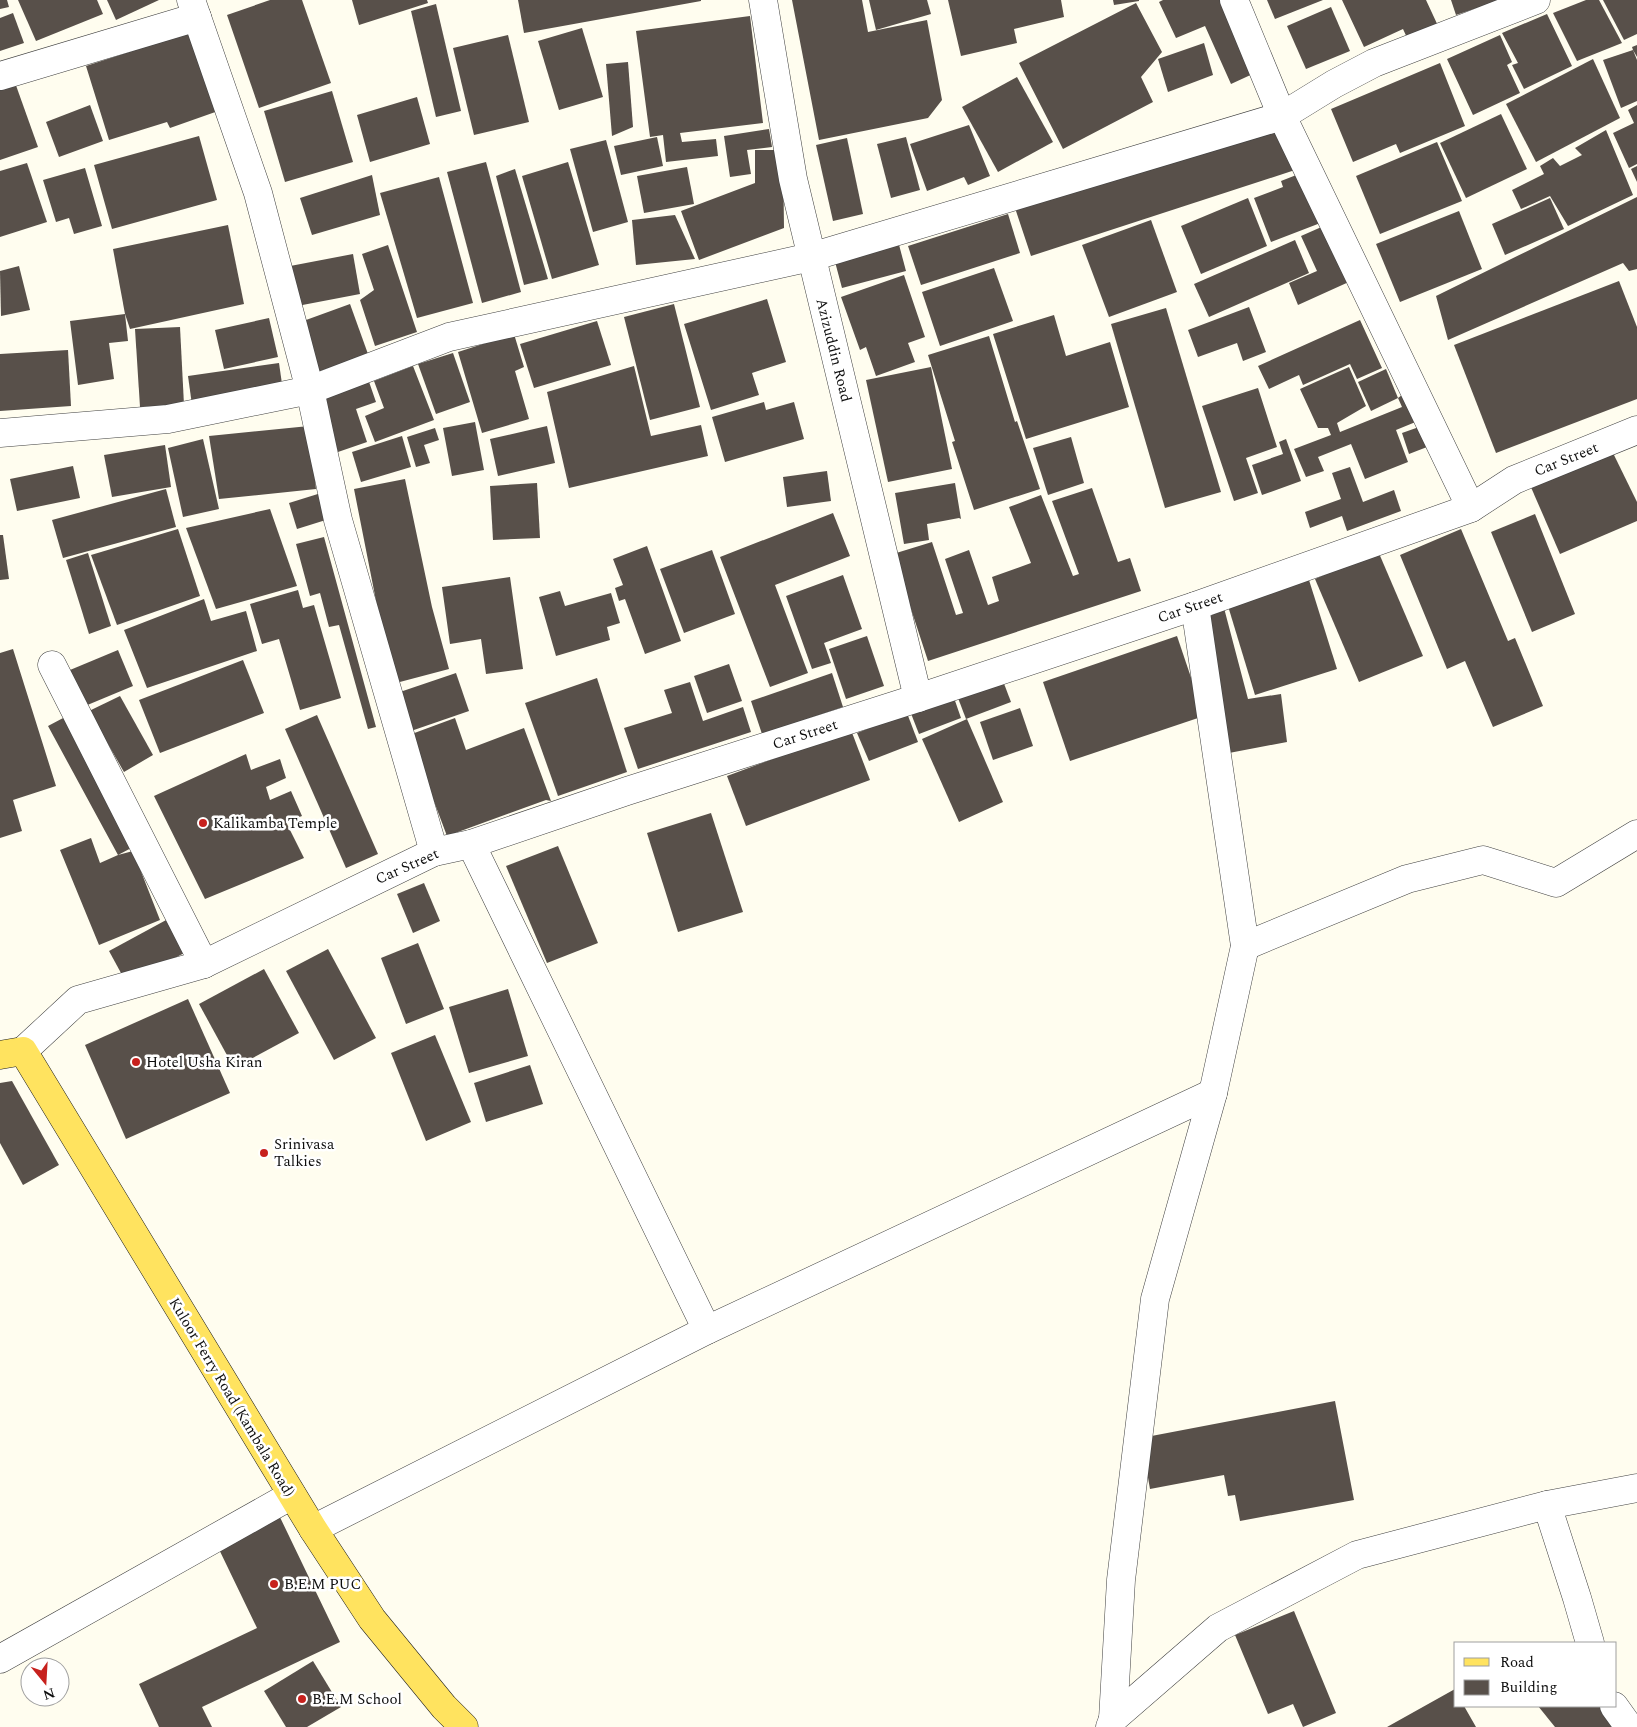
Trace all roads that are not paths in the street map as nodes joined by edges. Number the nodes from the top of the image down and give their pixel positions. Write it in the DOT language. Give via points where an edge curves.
graph roads {
  1 [pos="763,0"];
  2 [pos="1234,0"];
  3 [pos="1536,0"];
  4 [pos="194,8"];
  5 [pos="0,76"];
  6 [pos="1282,116"];
  7 [pos="811,257"];
  8 [pos="310,390"];
  9 [pos="0,433"];
  10 [pos="1634,439"];
  11 [pos="1471,508"];
  12 [pos="1195,606"];
  13 [pos="52,665"];
  14 [pos="918,698"];
  15 [pos="1637,834"];
  16 [pos="471,844"];
  17 [pos="434,852"];
  18 [pos="1244,946"];
  19 [pos="204,964"];
  20 [pos="11,1053"];
  21 [pos="1213,1093"];
  22 [pos="707,1330"];
  23 [pos="1637,1488"];
  24 [pos="292,1495"];
  25 [pos="1547,1506"];
  26 [pos="313,1529"];
  27 [pos="1590,1642"];
  28 [pos="0,1659"];
  29 [pos="1615,1707"];
  30 [pos="1111,1723"];
  31 [pos="464,1727"];
  32 [pos="1629,1727"];
  1 -- 7 [label="street, Azizuddin Road" via="793,179"];
  2 -- 6 [label="street"];
  3 -- 6 [label="street" via="1374,63"];
  4 -- 5 [label="street"];
  4 -- 8 [label="street" via="258,193"];
  6 -- 7 [label="street"];
  6 -- 11 [label="street"];
  7 -- 8 [label="street" via="449,337"];
  7 -- 14 [label="street, Azizuddin Road"];
  8 -- 9 [label="street" via="168,419"];
  8 -- 17 [label="street" via="338,520"];
  10 -- 11 [label="street, Car Street" via="1514,480"];
  11 -- 12 [label="street, Car Street"];
  12 -- 14 [label="street, Car Street"];
  12 -- 18 [label="street"];
  13 -- 19 [label="street"];
  14 -- 16 [label="street, Car Street"];
  15 -- 18 [label="street" via="1556,883 1483,860 1408,879"];
  16 -- 17 [label="street, Car Street"];
  16 -- 22 [label="street"];
  17 -- 19 [label="street, Car Street"];
  18 -- 21 [label="street"];
  19 -- 20 [label="street, Car Street" via="78,1000"];
  20 -- 24 [label="main road, Kuloor Ferry Road (Kambala Road)"];
  21 -- 22 [label="street"];
  21 -- 30 [label="street" via="1155,1299 1121,1580"];
  22 -- 26 [label="street"];
  23 -- 25 [label="street"];
  24 -- 26 [label="main road, Kuloor Ferry Road (Kambala Road)"];
  24 -- 28 [label="street"];
  25 -- 27 [label="street"];
  25 -- 30 [label="street" via="1356,1555 1218,1628"];
  26 -- 31 [label="main road, Kuloor Ferry Road (Kambala Road)" via="372,1619"];
  29 -- 32 [label="street"];
}
